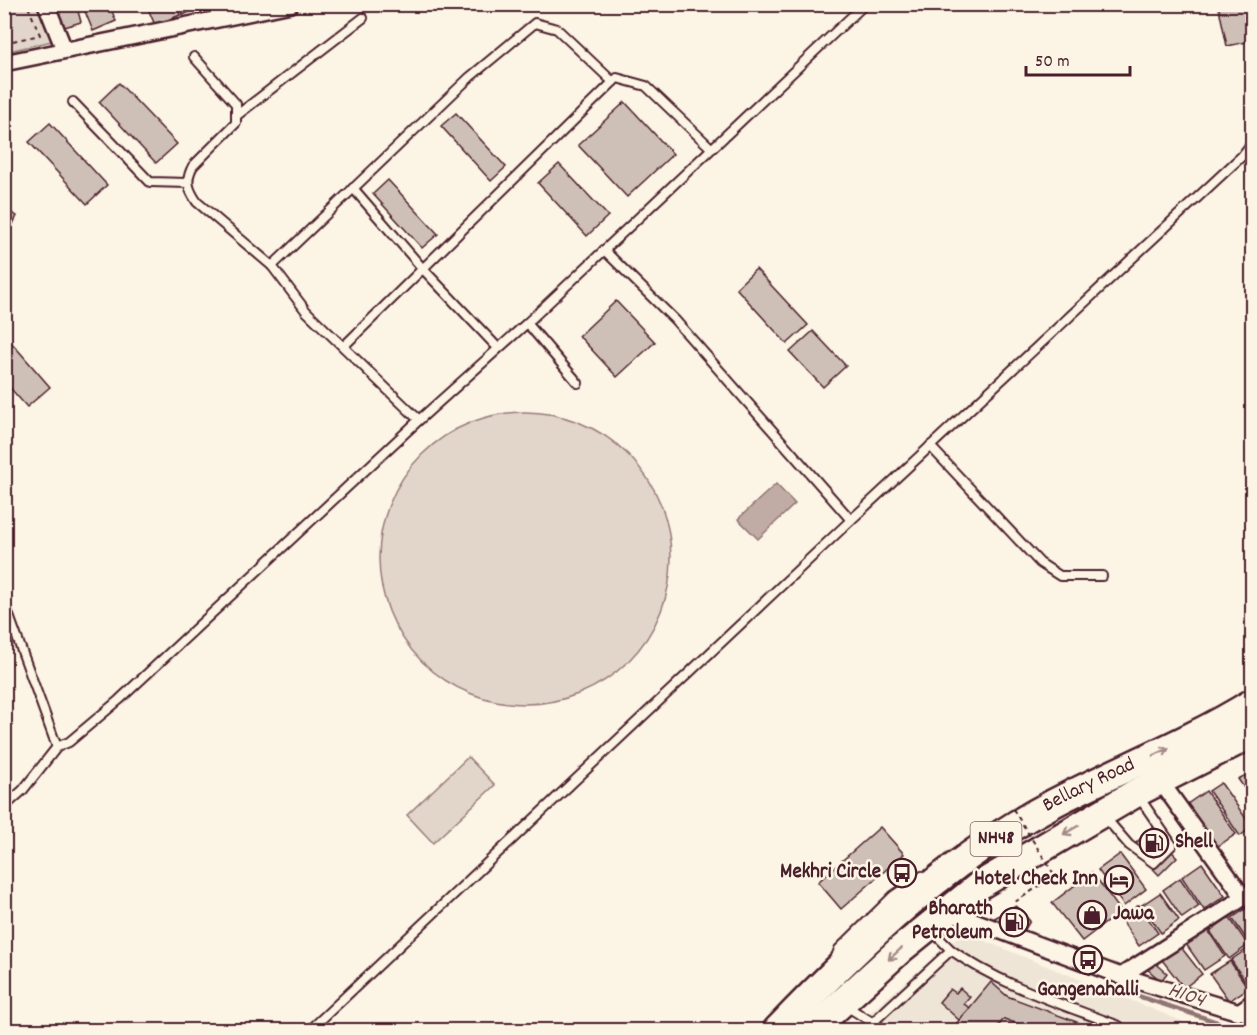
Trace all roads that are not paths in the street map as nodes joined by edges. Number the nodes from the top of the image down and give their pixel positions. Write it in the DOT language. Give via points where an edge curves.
graph roads {
  1 [pos="46,4"];
  2 [pos="291,4"];
  3 [pos="865,4"];
  4 [pos="363,18"];
  5 [pos="64,49"];
  6 [pos="194,57"];
  7 [pos="4,63"];
  8 [pos="613,82"];
  9 [pos="74,102"];
  10 [pos="236,116"];
  11 [pos="1252,143"];
  12 [pos="711,148"];
  13 [pos="188,183"];
  14 [pos="353,188"];
  15 [pos="604,250"];
  16 [pos="272,266"];
  17 [pos="423,269"];
  18 [pos="526,323"];
  19 [pos="344,346"];
  20 [pos="498,348"];
  21 [pos="578,383"];
  22 [pos="418,420"];
  23 [pos="930,446"];
  24 [pos="851,520"];
  25 [pos="1102,576"];
  26 [pos="4,602"];
  27 [pos="1252,703"];
  28 [pos="1252,734"];
  29 [pos="57,747"];
  30 [pos="1161,782"];
  31 [pos="1136,793"];
  32 [pos="4,807"];
  33 [pos="1101,813"];
  34 [pos="931,869"];
  35 [pos="1248,895"];
  36 [pos="936,918"];
  37 [pos="951,950"];
  38 [pos="1121,976"];
  39 [pos="827,981"];
  40 [pos="841,1003"];
  41 [pos="1252,1003"];
  42 [pos="1239,1012"];
  43 [pos="1252,1022"];
  44 [pos="872,1023"];
  45 [pos="1119,1026"];
  46 [pos="310,1030"];
  47 [pos="777,1030"];
  48 [pos="812,1030"];
  49 [pos="885,1030"];
  1 -- 5 [label="street"];
  2 -- 5 [label="street"];
  3 -- 12 [label="lane"];
  4 -- 10 [label="lane"];
  5 -- 7 [label="street"];
  6 -- 10 [label="lane" via="236,104"];
  8 -- 12 [label="lane" via="617,78 646,86"];
  8 -- 14 [label="lane" via="556,29 535,23 470,77"];
  8 -- 17 [label="lane"];
  9 -- 13 [label="lane" via="150,182"];
  10 -- 13 [label="lane" via="236,123 193,166"];
  11 -- 23 [label="lane"];
  12 -- 15 [label="lane"];
  13 -- 16 [label="lane" via="196,202"];
  14 -- 16 [label="lane"];
  14 -- 17 [label="lane"];
  15 -- 18 [label="lane"];
  15 -- 24 [label="lane" via="675,320"];
  16 -- 19 [label="lane" via="306,311"];
  17 -- 19 [label="lane"];
  17 -- 20 [label="lane"];
  18 -- 20 [label="lane"];
  18 -- 21 [label="lane"];
  19 -- 22 [label="lane"];
  20 -- 22 [label="lane"];
  22 -- 29 [label="lane" via="119,700 69,742"];
  23 -- 24 [label="lane"];
  23 -- 25 [label="lane" via="1040,563 1060,576"];
  24 -- 46 [label="lane"];
  26 -- 29 [label="lane"];
  39 -- 27 [label="highway, Bellary Road / NH48, one-way" via="960,856 1052,804 1216,726"];
  28 -- 30 [label="highway, Bellary Road / NH48"];
  29 -- 32 [label="lane"];
  30 -- 31 [label="highway, Bellary Road / NH48"];
  30 -- 35 [label="street"];
  31 -- 33 [label="highway, Bellary Road / NH48"];
  31 -- 33 [label="lane" via="1172,845 1154,862 1129,845"];
  33 -- 36 [label="highway, Bellary Road / NH48, one-way" via="1022,858"];
  34 -- 39 [label="lane" via="893,896 838,949"];
  35 -- 38 [label="street"];
  36 -- 37 [label="lane"];
  36 -- 38 [label="street"];
  36 -- 40 [label="highway, Bellary Road / NH48, one-way"];
  37 -- 44 [label="lane"];
  37 -- 45 [label="lane" via="1023,990"];
  38 -- 42 [label="street"];
  39 -- 47 [label="highway, Bellary Road / NH48"];
  40 -- 44 [label="lane"];
  40 -- 48 [label="highway, Bellary Road / NH48"];
  41 -- 42 [label="street"];
  42 -- 43 [label="lane"];
  44 -- 49 [label="lane"];
}
